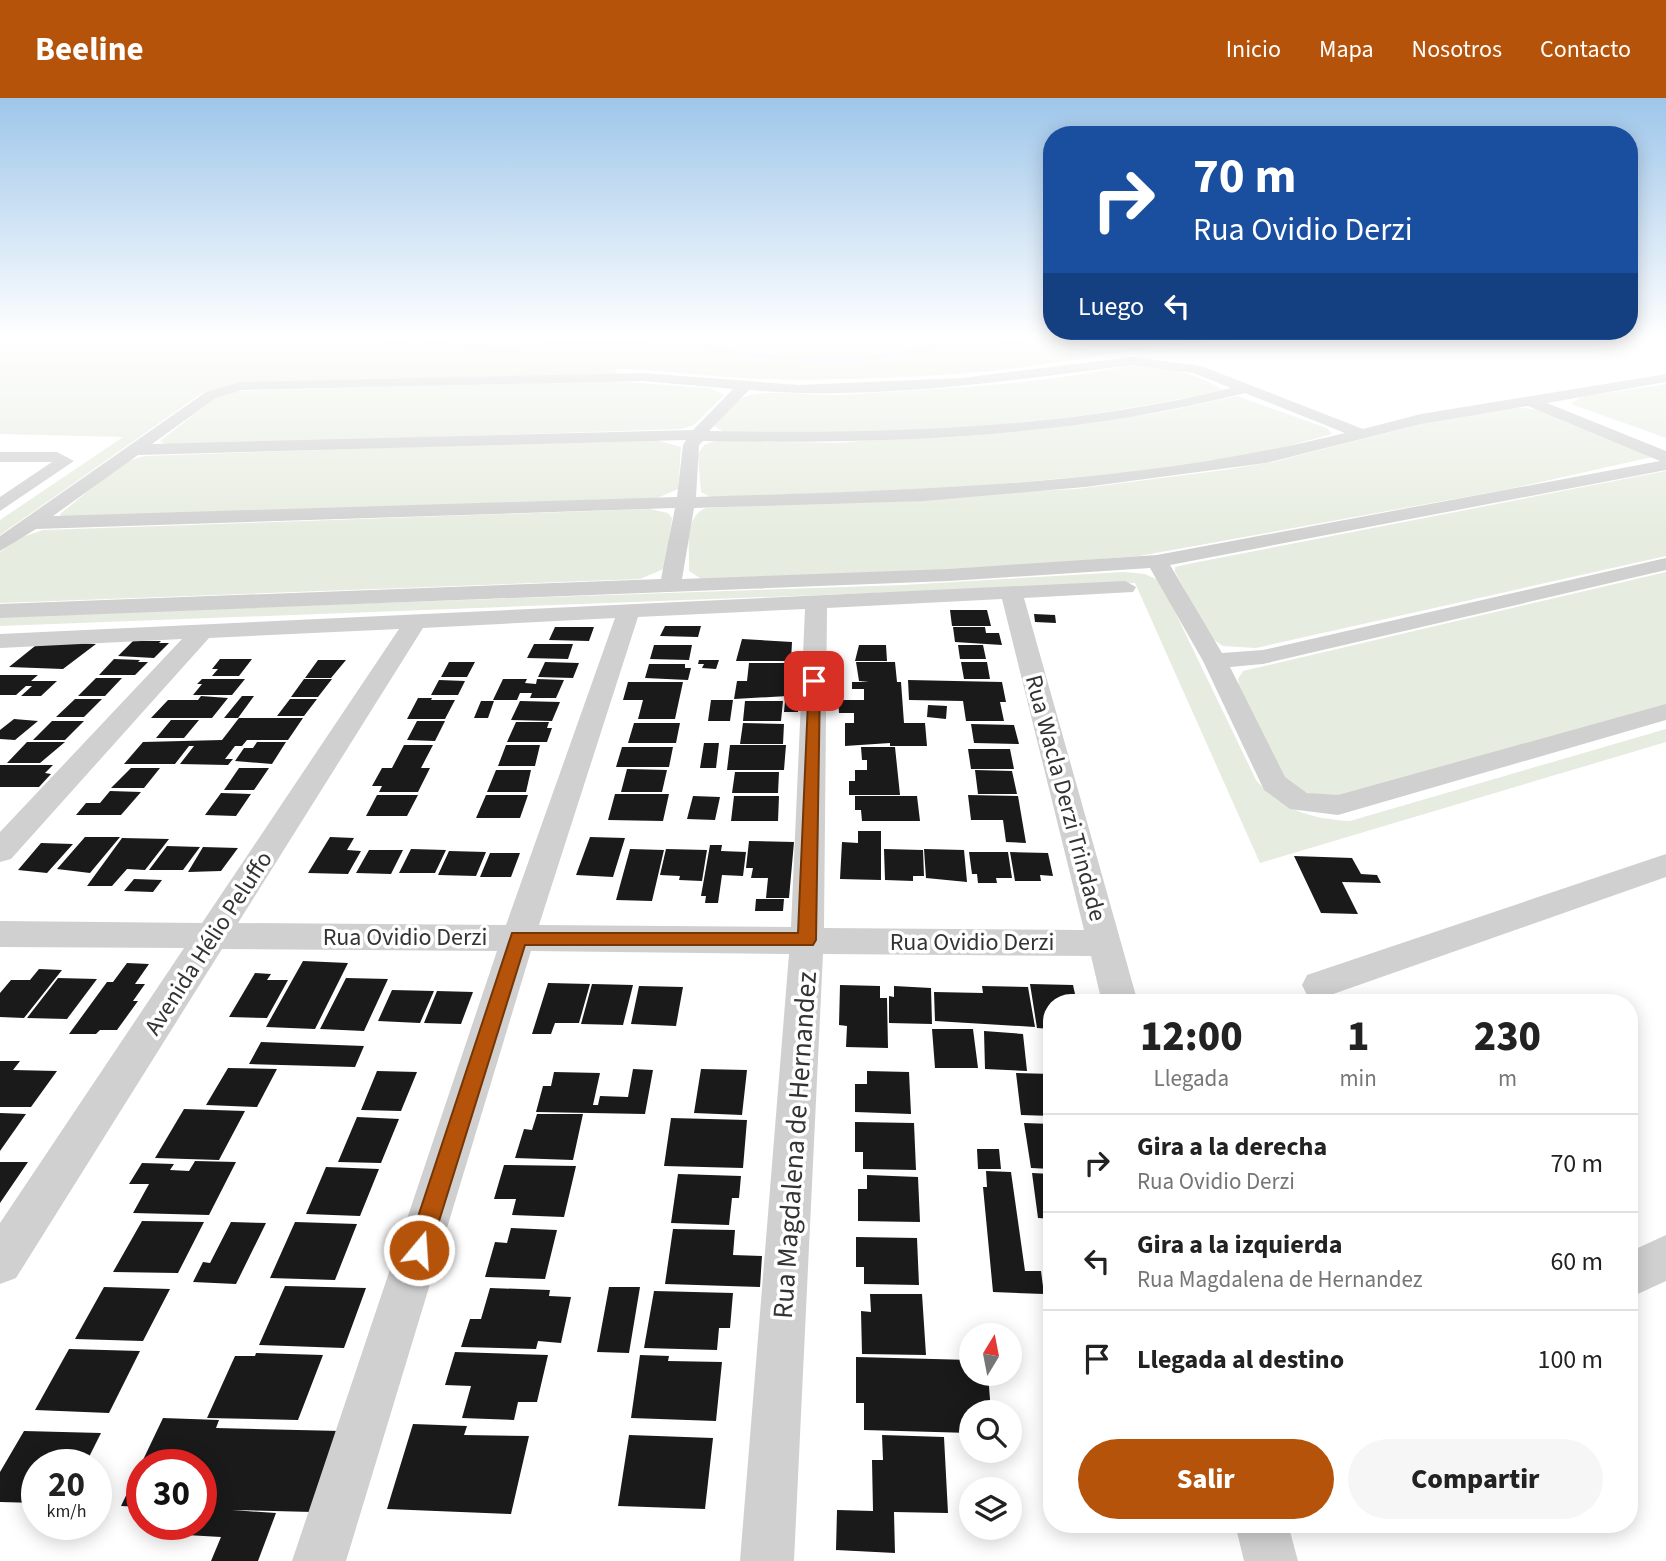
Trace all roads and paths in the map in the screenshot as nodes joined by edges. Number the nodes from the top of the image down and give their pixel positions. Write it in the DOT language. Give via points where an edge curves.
graph roads {
  1 [pos="198,404"];
  2 [pos="727,404"];
  3 [pos="1183,404"];
  4 [pos="1281,404"];
  5 [pos="1518,404"];
  6 [pos="1546,404"];
  7 [pos="1549,404"];
  8 [pos="1360,433"];
  9 [pos="696,435"];
  10 [pos="1666,442"];
  11 [pos="135,450"];
  12 [pos="0,457"];
  13 [pos="1666,457"];
  14 [pos="1666,465"];
  15 [pos="684,504"];
  16 [pos="0,505"];
  17 [pos="31,523"];
  18 [pos="0,545"];
  19 [pos="1157,561"];
  20 [pos="1666,565"];
  21 [pos="671,583"];
  22 [pos="1125,587"];
  23 [pos="1012,594"];
  24 [pos="816,603"];
  25 [pos="0,611"];
  26 [pos="628,612"];
  27 [pos="415,622"];
  28 [pos="202,632"];
  29 [pos="0,641"];
  30 [pos="1214,661"];
  31 [pos="1666,712"];
  32 [pos="0,851"];
  33 [pos="1666,865"];
  34 [pos="0,934"];
  35 [pos="214,936"];
  36 [pos="518,938"];
  37 [pos="807,940"];
  38 [pos="1103,943"];
  39 [pos="1318,985"];
  40 [pos="1117,994"];
  41 [pos="1666,1257"];
  42 [pos="0,1262"];
  43 [pos="1638,1271"];
  44 [pos="1263,1533"];
  45 [pos="320,1561"];
  46 [pos="767,1561"];
  47 [pos="1270,1561"];
  1 -- 11 [label="street"];
  2 -- 9 [label="street"];
  3 -- 9 [label="street" via="1037,425 836,438"];
  4 -- 8 [label="street"];
  5 -- 8 [label="street"];
  6 -- 13 [label="street"];
  7 -- 10 [label="street"];
  8 -- 15 [label="street" via="1266,458 1085,482 924,495"];
  9 -- 11 [label="street"];
  9 -- 15 [label="street"];
  11 -- 17 [label="street"];
  12 -- 16 [label="street" via="57,457 65,461"];
  14 -- 19 [label="street"];
  15 -- 17 [label="street"];
  15 -- 21 [label="street"];
  17 -- 18 [label="street"];
  19 -- 21 [label="street" via="949,575"];
  19 -- 30 [label="street"];
  20 -- 30 [label="street" via="1263,657"];
  21 -- 25 [label="street"];
  22 -- 23 [label="street"];
  23 -- 24 [label="street"];
  23 -- 38 [label="street, Rua Wacla Derzi Trindade"];
  24 -- 26 [label="street"];
  24 -- 37 [label="street, Rua Magdalena de Hernandez"];
  26 -- 27 [label="street"];
  26 -- 36 [label="street"];
  27 -- 28 [label="street"];
  27 -- 35 [label="street, Avenida Hélio Peluffo"];
  28 -- 29 [label="street"];
  28 -- 32 [label="street"];
  30 -- 31 [label="street" via="1274,783 1300,802 1338,805"];
  33 -- 39 [label="street"];
  34 -- 35 [label="street, Rua Ovidio Derzi"];
  35 -- 36 [label="street, Rua Ovidio Derzi"];
  35 -- 42 [label="street, Avenida Hélio Peluffo"];
  36 -- 37 [label="street, Rua Ovidio Derzi"];
  36 -- 45 [label="street"];
  37 -- 38 [label="street, Rua Ovidio Derzi"];
  37 -- 46 [label="street, Rua Magdalena de Hernandez"];
  38 -- 40 [label="street, Rua Wacla Derzi Trindade"];
  41 -- 43 [label="street"];
  44 -- 47 [label="street"];
}
